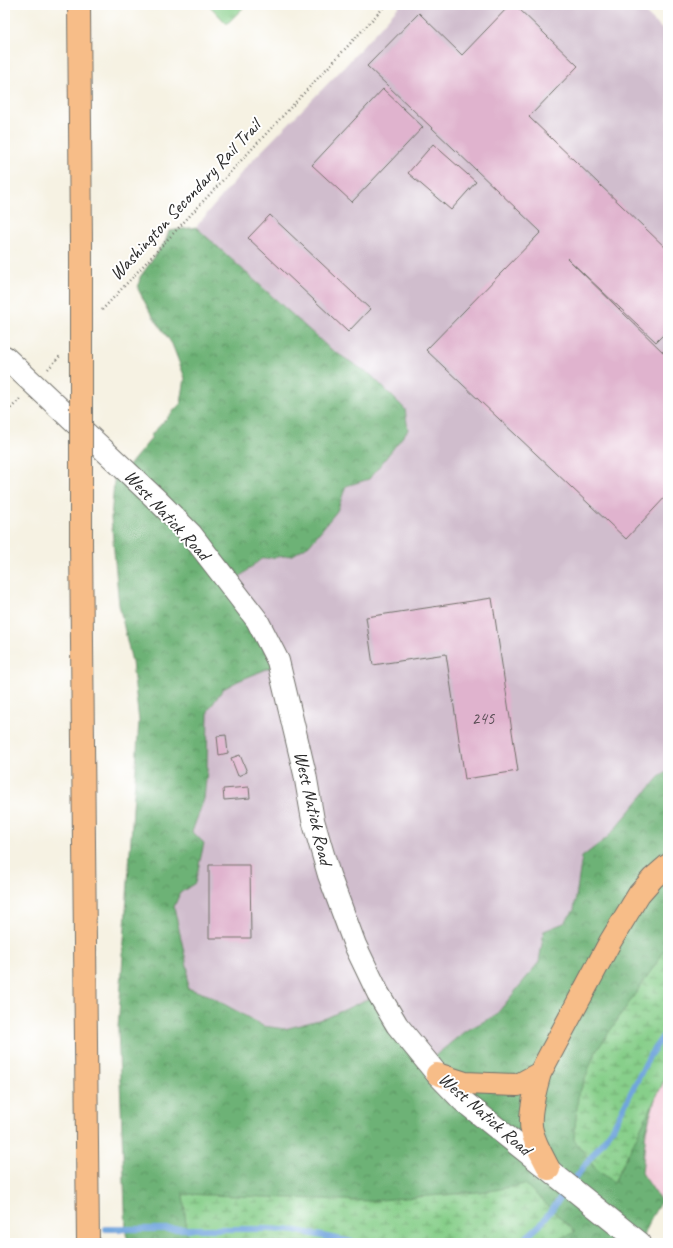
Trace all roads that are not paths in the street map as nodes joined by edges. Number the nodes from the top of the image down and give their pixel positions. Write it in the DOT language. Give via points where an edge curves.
graph roads {
  1 [pos="78,5"];
  2 [pos="5,357"];
  3 [pos="668,865"];
  4 [pos="540,1073"];
  5 [pos="437,1074"];
  6 [pos="554,1173"];
  7 [pos="88,1243"];
  8 [pos="640,1243"];
  1 -- 7 [label="main road, bridge"];
  2 -- 5 [label="street, West Natick Road" via="191,534 257,620 278,662 305,774 313,820 329,875 355,945 386,1008 410,1043"];
  3 -- 4 [label="main road" via="639,894 610,942"];
  4 -- 5 [label="main road" via="518,1085 465,1084"];
  4 -- 6 [label="main road" via="535,1089 531,1130"];
  5 -- 6 [label="street, West Natick Road" via="475,1111"];
  6 -- 8 [label="street, West Natick Road"];
}
